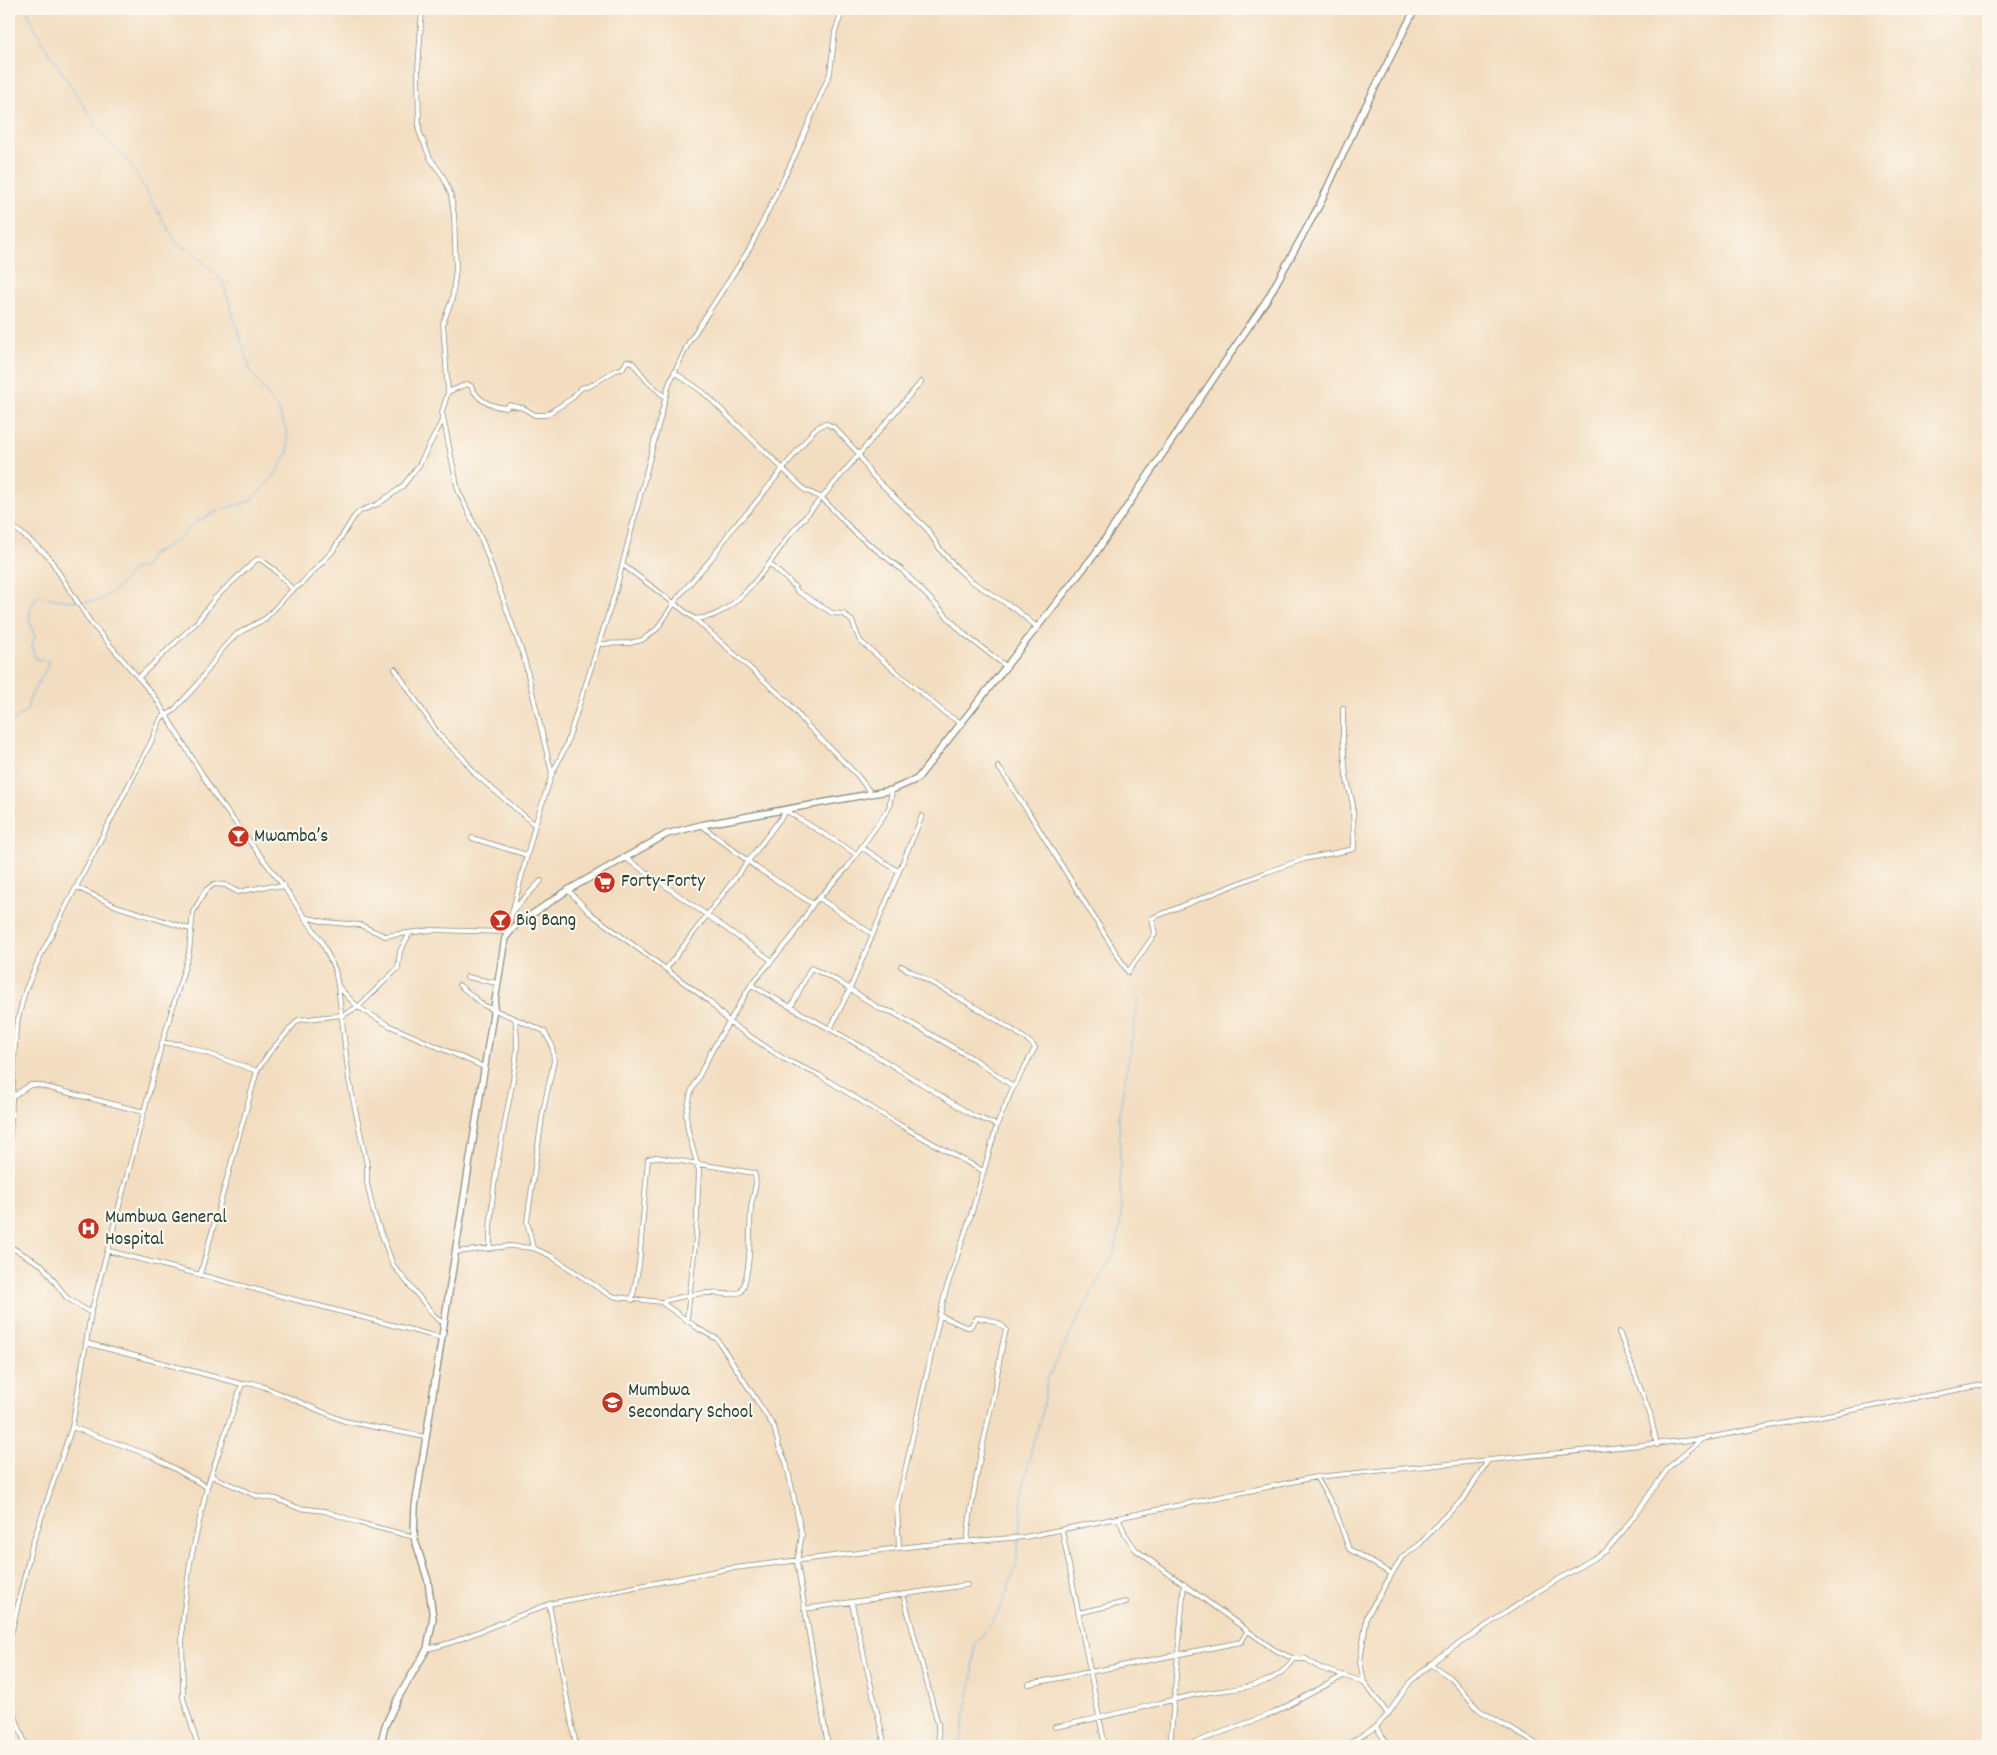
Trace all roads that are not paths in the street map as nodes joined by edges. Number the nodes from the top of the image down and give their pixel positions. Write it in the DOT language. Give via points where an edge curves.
graph roads {
  1 [pos="422,9"];
  2 [pos="843,9"];
  3 [pos="1415,9"];
  4 [pos="674,372"];
  5 [pos="921,382"];
  6 [pos="448,392"];
  7 [pos="665,397"];
  8 [pos="443,419"];
  9 [pos="858,453"];
  10 [pos="782,468"];
  11 [pos="822,498"];
  12 [pos="9,523"];
  13 [pos="770,564"];
  14 [pos="623,565"];
  15 [pos="293,590"];
  16 [pos="675,603"];
  17 [pos="695,619"];
  18 [pos="1038,628"];
  19 [pos="599,644"];
  20 [pos="1007,668"];
  21 [pos="395,669"];
  22 [pos="139,677"];
  23 [pos="1344,708"];
  24 [pos="166,716"];
  25 [pos="962,724"];
  26 [pos="998,767"];
  27 [pos="552,774"];
  28 [pos="892,790"];
  29 [pos="871,793"];
  30 [pos="788,809"];
  31 [pos="922,816"];
  32 [pos="535,825"];
  33 [pos="701,825"];
  34 [pos="472,838"];
  35 [pos="861,847"];
  36 [pos="856,854"];
  37 [pos="528,855"];
  38 [pos="624,857"];
  39 [pos="748,861"];
  40 [pos="898,872"];
  41 [pos="541,881"];
  42 [pos="76,886"];
  43 [pos="284,887"];
  44 [pos="568,890"];
  45 [pos="819,898"];
  46 [pos="813,904"];
  47 [pos="513,911"];
  48 [pos="708,914"];
  49 [pos="304,917"];
  50 [pos="190,930"];
  51 [pos="410,933"];
  52 [pos="872,934"];
  53 [pos="506,935"];
  54 [pos="771,960"];
  55 [pos="901,966"];
  56 [pos="666,969"];
  57 [pos="467,977"];
  58 [pos="497,983"];
  59 [pos="751,985"];
  60 [pos="338,986"];
  61 [pos="459,986"];
  62 [pos="850,989"];
  63 [pos="358,1007"];
  64 [pos="791,1007"];
  65 [pos="493,1010"];
  66 [pos="343,1016"];
  67 [pos="516,1019"];
  68 [pos="730,1023"];
  69 [pos="830,1029"];
  70 [pos="162,1043"];
  71 [pos="484,1067"];
  72 [pos="257,1071"];
  73 [pos="1014,1087"];
  74 [pos="11,1098"];
  75 [pos="144,1112"];
  76 [pos="997,1125"];
  77 [pos="9,1156"];
  78 [pos="696,1163"];
  79 [pos="983,1170"];
  80 [pos="9,1246"];
  81 [pos="534,1248"];
  82 [pos="490,1249"];
  83 [pos="109,1251"];
  84 [pos="456,1252"];
  85 [pos="200,1275"];
  86 [pos="689,1295"];
  87 [pos="632,1300"];
  88 [pos="661,1302"];
  89 [pos="91,1313"];
  90 [pos="939,1315"];
  91 [pos="687,1319"];
  92 [pos="444,1324"];
  93 [pos="1619,1332"];
  94 [pos="442,1338"];
  95 [pos="86,1343"];
  96 [pos="242,1384"];
  97 [pos="1988,1384"];
  98 [pos="72,1427"];
  99 [pos="424,1437"];
  100 [pos="1702,1439"];
  101 [pos="1657,1445"];
  102 [pos="1487,1462"];
  103 [pos="211,1476"];
  104 [pos="1316,1476"];
  105 [pos="207,1487"];
  106 [pos="1119,1519"];
  107 [pos="1062,1530"];
  108 [pos="414,1536"];
  109 [pos="967,1542"];
  110 [pos="899,1548"];
  111 [pos="797,1562"];
  112 [pos="1392,1574"];
  113 [pos="1184,1584"];
  114 [pos="967,1585"];
  115 [pos="903,1594"];
  116 [pos="1126,1602"];
  117 [pos="549,1604"];
  118 [pos="852,1604"];
  119 [pos="804,1609"];
  120 [pos="1078,1613"];
  121 [pos="1247,1632"];
  122 [pos="9,1643"];
  123 [pos="426,1649"];
  124 [pos="1178,1654"];
  125 [pos="1294,1658"];
  126 [pos="1430,1664"];
  127 [pos="1090,1672"];
  128 [pos="1342,1676"];
  129 [pos="1364,1682"];
  130 [pos="1029,1684"];
  131 [pos="9,1690"];
  132 [pos="1174,1701"];
  133 [pos="1388,1714"];
  134 [pos="1098,1718"];
  135 [pos="18,1727"];
  136 [pos="1055,1727"];
  137 [pos="1376,1727"];
  138 [pos="9,1732"];
  139 [pos="26,1746"];
  140 [pos="198,1746"];
  141 [pos="380,1746"];
  142 [pos="576,1746"];
  143 [pos="828,1746"];
  144 [pos="884,1746"];
  145 [pos="939,1746"];
  146 [pos="1105,1746"];
  147 [pos="1170,1746"];
  148 [pos="1185,1746"];
  149 [pos="1345,1746"];
  150 [pos="1389,1746"];
  151 [pos="1540,1746"];
  1 -- 6 [label="street" via="419,131 430,158 443,176 453,206 456,269 452,300 443,323"];
  2 -- 4 [label="street" via="834,32 830,73 796,153 750,248 689,342"];
  3 -- 18 [label="street" via="1320,204 1268,298 1095,554"];
  4 -- 7 [label="street"];
  4 -- 10 [label="street" via="703,392"];
  5 -- 9 [label="street"];
  6 -- 7 [label="street" via="466,384 491,406 506,408 509,405 535,415 546,415 582,388 622,369 627,361 632,362"];
  6 -- 8 [label="street" via="442,407"];
  7 -- 14 [label="street"];
  8 -- 15 [label="street" via="419,465 402,486 378,504 354,516 332,552"];
  8 -- 27 [label="street" via="458,490 483,542 524,658"];
  9 -- 10 [label="street" via="835,428 825,423 814,430"];
  9 -- 11 [label="street"];
  9 -- 18 [label="street" via="871,474 927,529 957,568"];
  10 -- 11 [label="street" via="805,490"];
  10 -- 16 [label="street"];
  11 -- 13 [label="street" via="788,537"];
  11 -- 20 [label="street" via="855,532 901,569 964,634"];
  12 -- 22 [label="street" via="48,556 91,623"];
  13 -- 17 [label="street" via="731,605 714,616"];
  13 -- 25 [label="street" via="797,591 832,613 844,614 852,621 860,641"];
  14 -- 16 [label="street"];
  14 -- 19 [label="street"];
  15 -- 22 [label="street" via="275,570 260,559 256,560 215,598 198,622"];
  15 -- 24 [label="street" via="266,618 237,634 196,686"];
  16 -- 17 [label="street"];
  16 -- 19 [label="street" via="650,635 630,643"];
  17 -- 29 [label="street" via="787,700 806,725"];
  18 -- 20 [label="street"];
  19 -- 27 [label="street" via="566,746"];
  20 -- 25 [label="street"];
  21 -- 32 [label="street" via="439,735 475,774"];
  22 -- 24 [label="street"];
  23 -- 26 [label="street" via="1343,740 1354,849 1276,868 1152,918 1155,934 1128,972"];
  24 -- 42 [label="street" via="161,718"];
  24 -- 43 [label="street" via="216,797"];
  25 -- 28 [label="street" via="918,778"];
  27 -- 32 [label="street"];
  28 -- 29 [label="street"];
  28 -- 35 [label="street" via="889,808"];
  29 -- 30 [label="street"];
  30 -- 33 [label="street"];
  30 -- 36 [label="street"];
  30 -- 39 [label="street"];
  31 -- 40 [label="street"];
  32 -- 37 [label="street"];
  33 -- 38 [label="street" via="667,834"];
  33 -- 39 [label="street"];
  34 -- 37 [label="street"];
  35 -- 36 [label="street"];
  35 -- 40 [label="street"];
  36 -- 45 [label="street"];
  37 -- 47 [label="street"];
  38 -- 44 [label="street"];
  38 -- 48 [label="street"];
  39 -- 46 [label="street"];
  39 -- 48 [label="street"];
  40 -- 52 [label="street"];
  41 -- 47 [label="street"];
  42 -- 50 [label="street" via="116,906"];
  42 -- 74 [label="street" via="39,959 20,1008"];
  43 -- 49 [label="street"];
  43 -- 50 [label="street" via="268,886 238,892 220,884 210,885 195,907"];
  44 -- 53 [label="street"];
  44 -- 56 [label="street" via="590,913"];
  45 -- 46 [label="street"];
  45 -- 52 [label="street"];
  46 -- 54 [label="street" via="792,937"];
  47 -- 53 [label="street"];
  48 -- 54 [label="street"];
  48 -- 56 [label="street"];
  49 -- 51 [label="street" via="360,925 386,936"];
  49 -- 60 [label="street" via="330,958"];
  50 -- 70 [label="street" via="189,953"];
  51 -- 53 [label="street" via="431,930"];
  51 -- 63 [label="street" via="400,951 398,968"];
  52 -- 62 [label="street"];
  53 -- 58 [label="street"];
  54 -- 59 [label="street"];
  55 -- 73 [label="street" via="993,1017 1034,1044 1035,1050"];
  56 -- 68 [label="street" via="709,1001"];
  57 -- 58 [label="street"];
  58 -- 65 [label="street"];
  59 -- 64 [label="street"];
  59 -- 68 [label="street"];
  60 -- 63 [label="street"];
  60 -- 66 [label="street"];
  61 -- 65 [label="street"];
  62 -- 64 [label="street" via="812,968"];
  62 -- 69 [label="street"];
  62 -- 73 [label="street" via="880,1009 892,1012 977,1061"];
  63 -- 66 [label="street"];
  63 -- 71 [label="street" via="430,1045"];
  64 -- 69 [label="street"];
  65 -- 67 [label="street"];
  65 -- 71 [label="street"];
  66 -- 72 [label="street" via="298,1020"];
  66 -- 92 [label="street" via="349,1080 367,1165 367,1183 385,1248 399,1276"];
  67 -- 81 [label="street" via="544,1031 549,1037 554,1061 543,1111 527,1221"];
  67 -- 82 [label="street" via="519,1043 495,1182"];
  68 -- 78 [label="street" via="700,1073 687,1105 688,1131"];
  68 -- 79 [label="street" via="784,1059 819,1075 898,1124"];
  69 -- 76 [label="street" via="972,1115"];
  70 -- 72 [label="street" via="181,1044"];
  70 -- 75 [label="street"];
  71 -- 84 [label="street"];
  72 -- 85 [label="street"];
  73 -- 76 [label="street"];
  74 -- 75 [label="street" via="30,1085 38,1085"];
  74 -- 77 [label="street"];
  75 -- 83 [label="street"];
  76 -- 79 [label="street"];
  78 -- 86 [label="street" via="699,1171 696,1236"];
  78 -- 86 [label="street" via="752,1172 756,1183 742,1291 733,1295"];
  78 -- 87 [label="street" via="656,1157 648,1160 640,1265"];
  79 -- 90 [label="street"];
  80 -- 89 [label="street" via="42,1265 67,1298"];
  81 -- 82 [label="street" via="522,1245"];
  81 -- 87 [label="street" via="606,1293"];
  82 -- 84 [label="street"];
  83 -- 85 [label="street"];
  83 -- 89 [label="street"];
  84 -- 92 [label="street"];
  85 -- 94 [label="street"];
  86 -- 88 [label="street"];
  86 -- 91 [label="street"];
  87 -- 88 [label="street"];
  88 -- 91 [label="street"];
  89 -- 95 [label="street"];
  90 -- 109 [label="street" via="966,1327 970,1327 977,1318 984,1318 1004,1326 1006,1330 978,1462"];
  90 -- 110 [label="street" via="897,1506"];
  91 -- 111 [label="street" via="717,1339 771,1420 786,1462 802,1536"];
  92 -- 94 [label="street"];
  93 -- 101 [label="street" via="1650,1414"];
  94 -- 99 [label="street"];
  95 -- 96 [label="street"];
  95 -- 98 [label="street"];
  96 -- 99 [label="street" via="262,1386 344,1421"];
  96 -- 103 [label="street"];
  97 -- 100 [label="street"];
  98 -- 105 [label="street" via="152,1456"];
  98 -- 122 [label="street" via="32,1545"];
  99 -- 108 [label="street"];
  100 -- 101 [label="street"];
  100 -- 126 [label="street" via="1669,1467 1606,1551"];
  101 -- 102 [label="street"];
  102 -- 104 [label="street"];
  102 -- 112 [label="street" via="1463,1500 1419,1545 1407,1552"];
  103 -- 105 [label="street"];
  103 -- 108 [label="street" via="257,1496 280,1500 298,1508 325,1510 360,1523"];
  104 -- 106 [label="street"];
  104 -- 112 [label="street" via="1335,1509 1349,1548"];
  105 -- 140 [label="street" via="190,1563 182,1626 183,1698"];
  106 -- 107 [label="street"];
  106 -- 113 [label="street" via="1136,1550"];
  107 -- 109 [label="street"];
  107 -- 120 [label="street"];
  108 -- 123 [label="street" via="432,1598 433,1618"];
  109 -- 110 [label="street"];
  110 -- 111 [label="street"];
  111 -- 117 [label="street" via="726,1569"];
  111 -- 119 [label="street"];
  112 -- 129 [label="street" via="1365,1622 1360,1666"];
  113 -- 121 [label="street"];
  113 -- 124 [label="street"];
  114 -- 115 [label="street"];
  115 -- 118 [label="street"];
  115 -- 145 [label="street" via="938,1724"];
  116 -- 120 [label="street"];
  117 -- 123 [label="street" via="450,1643"];
  117 -- 142 [label="street"];
  118 -- 119 [label="street"];
  118 -- 144 [label="street"];
  119 -- 143 [label="street"];
  120 -- 127 [label="street"];
  121 -- 124 [label="street" via="1240,1642"];
  121 -- 125 [label="street"];
  123 -- 141 [label="street" via="398,1698"];
  124 -- 127 [label="street"];
  124 -- 132 [label="street"];
  125 -- 128 [label="street" via="1306,1659"];
  125 -- 132 [label="street" via="1288,1667 1265,1682"];
  126 -- 133 [label="street" via="1410,1682"];
  126 -- 151 [label="street" via="1451,1678 1479,1710"];
  127 -- 130 [label="street"];
  127 -- 134 [label="street"];
  128 -- 129 [label="street"];
  128 -- 148 [label="street" via="1274,1713"];
  129 -- 133 [label="street"];
  131 -- 135 [label="street"];
  132 -- 134 [label="street"];
  132 -- 147 [label="street"];
  133 -- 137 [label="street"];
  134 -- 136 [label="street"];
  134 -- 146 [label="street"];
  135 -- 138 [label="street"];
  135 -- 139 [label="street"];
  137 -- 149 [label="street"];
  137 -- 150 [label="street"];
}
